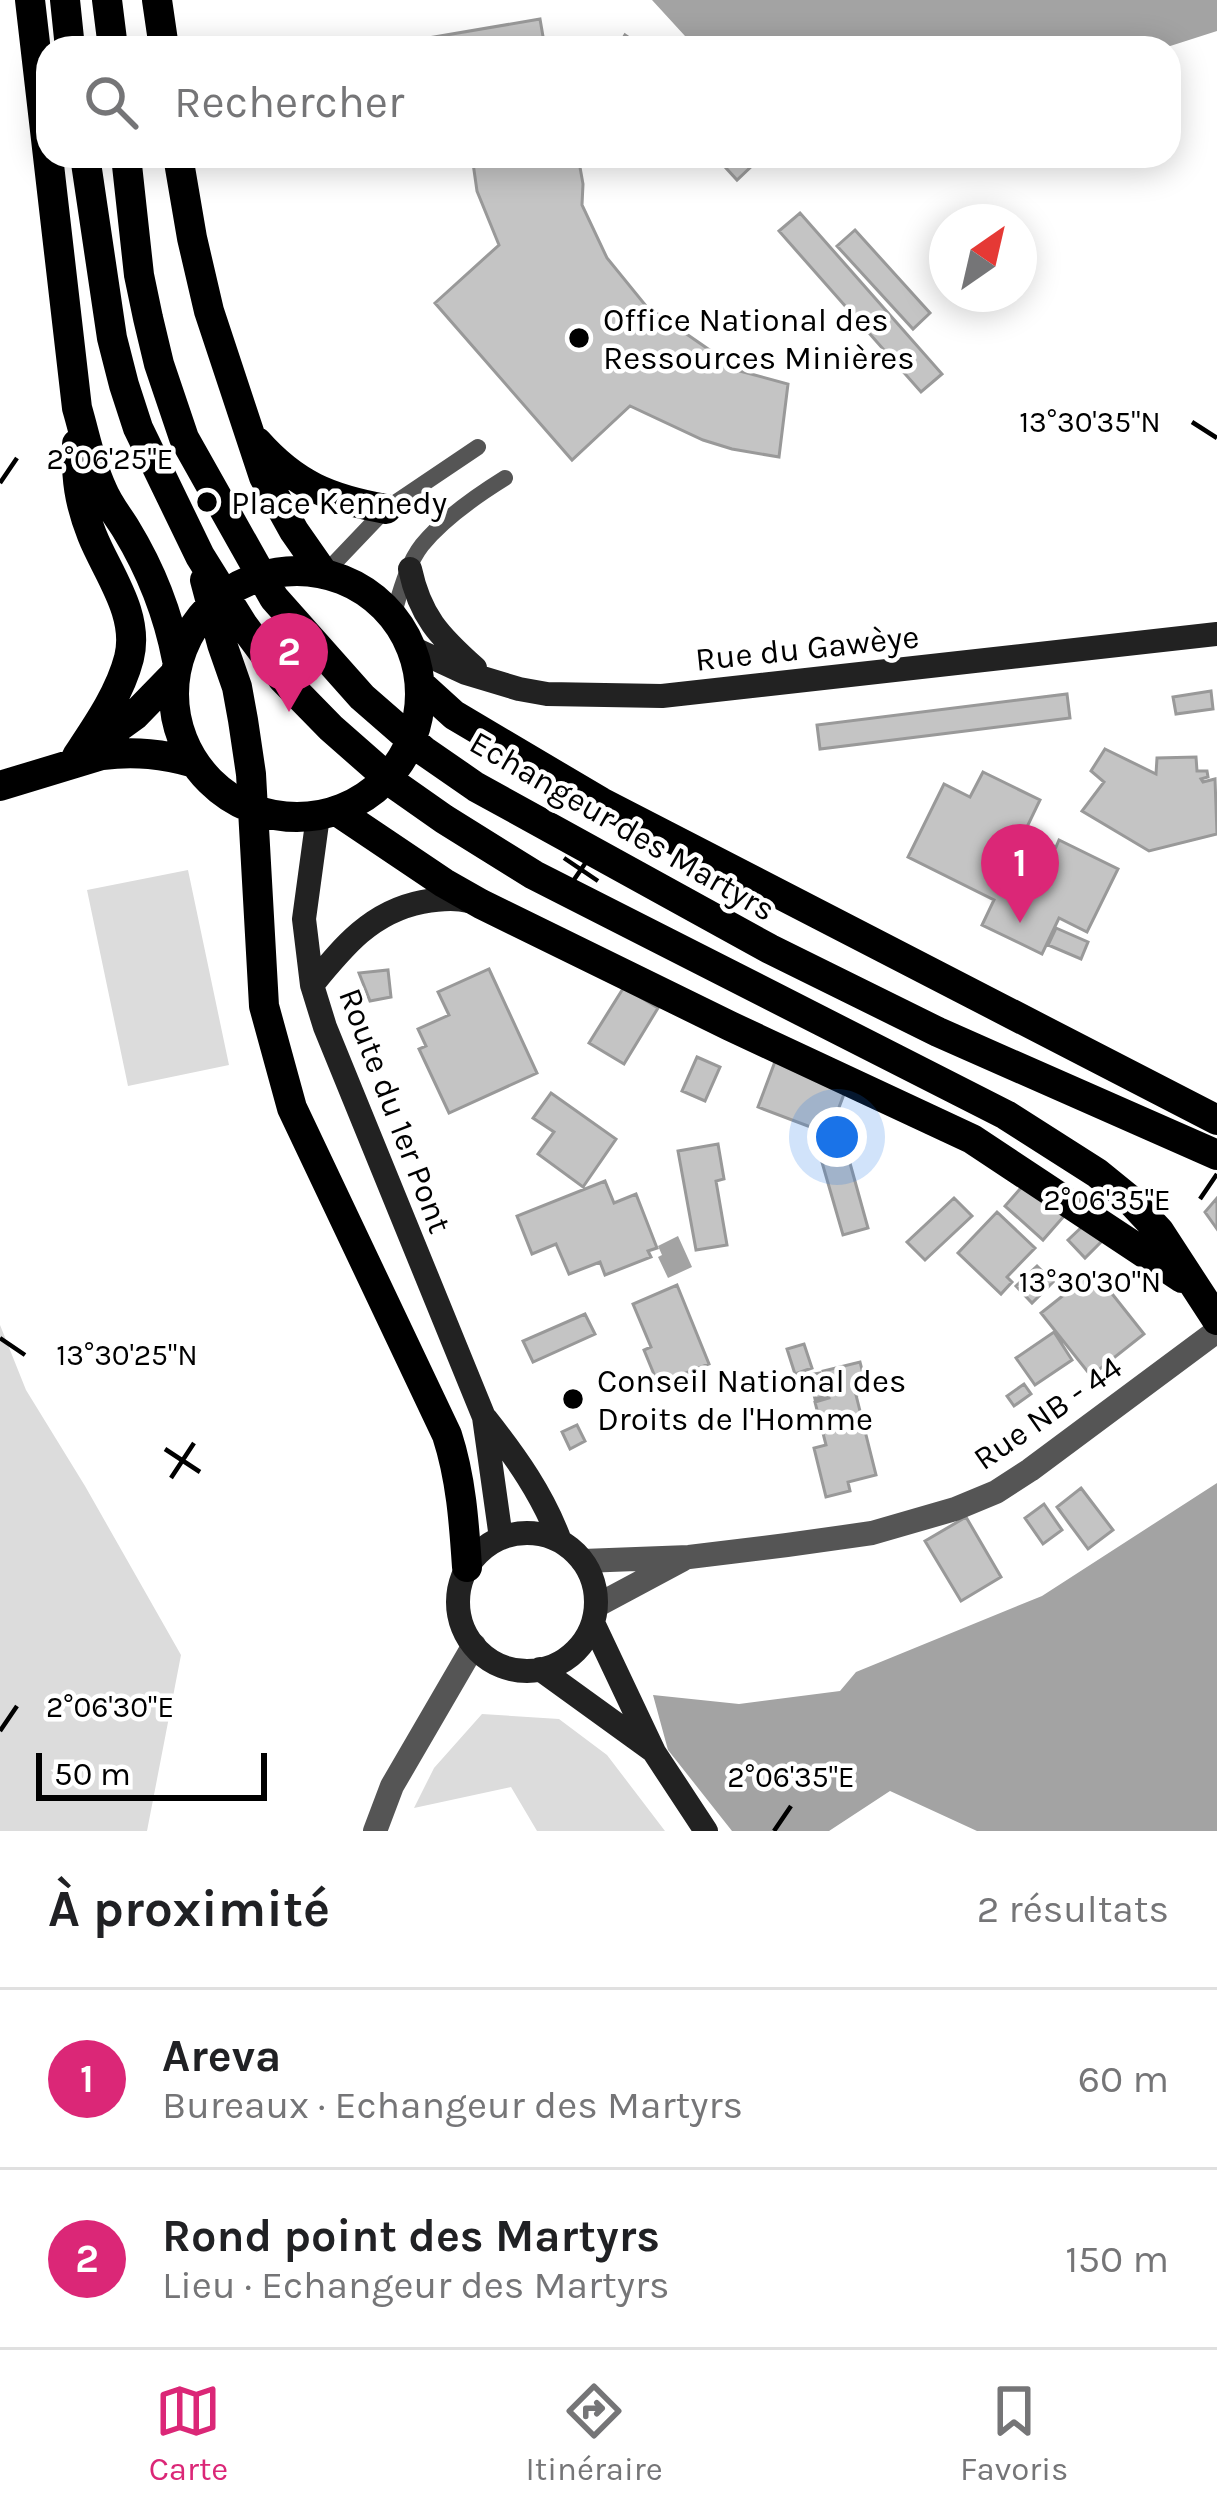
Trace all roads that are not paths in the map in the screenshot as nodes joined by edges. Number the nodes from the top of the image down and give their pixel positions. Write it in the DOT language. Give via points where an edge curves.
graph roads {
  1 [pos="30,0"];
  2 [pos="65,0"];
  3 [pos="107,0"];
  4 [pos="158,0"];
  5 [pos="69,36"];
  6 [pos="112,36"];
  7 [pos="162,36"];
  8 [pos="36,52"];
  9 [pos="49,168"];
  10 [pos="87,168"];
  11 [pos="127,168"];
  12 [pos="180,168"];
  13 [pos="77,408"];
  14 [pos="252,437"];
  15 [pos="478,447"];
  16 [pos="505,478"];
  17 [pos="386,508"];
  18 [pos="200,556"];
  19 [pos="410,568"];
  20 [pos="324,574"];
  21 [pos="393,616"];
  22 [pos="1217,634"];
  23 [pos="412,648"];
  24 [pos="175,668"];
  25 [pos="490,681"];
  26 [pos="421,686"];
  27 [pos="68,762"];
  28 [pos="195,764"];
  29 [pos="0,786"];
  30 [pos="328,813"];
  31 [pos="481,904"];
  32 [pos="312,985"];
  33 [pos="1217,1120"];
  34 [pos="1217,1156"];
  35 [pos="1192,1285"];
  36 [pos="1217,1320"];
  37 [pos="1217,1331"];
  38 [pos="484,1417"];
  39 [pos="501,1538"];
  40 [pos="560,1541"];
  41 [pos="689,1557"];
  42 [pos="583,1561"];
  43 [pos="467,1567"];
  44 [pos="595,1614"];
  45 [pos="474,1645"];
  46 [pos="540,1670"];
  47 [pos="654,1752"];
  48 [pos="375,1831"];
  49 [pos="706,1831"];
  1 -- 8 [label="main road"];
  2 -- 5 [label="main road"];
  3 -- 6 [label="main road"];
  4 -- 7 [label="main road"];
  9 -- 13 [label="main road"];
  10 -- 18 [label="main road" via="124,386"];
  11 -- 34 [label="main road, Echangeur des Martyrs" via="148,318 184,438 274,598 362,697 476,787 770,949"];
  12 -- 14 [label="main road" via="209,311"];
  13 -- 24 [label="main road" via="103,493 161,600"];
  13 -- 27 [label="main road" via="76,484 123,601 130,646 115,694"];
  14 -- 17 [label="main road" via="304,483"];
  14 -- 20 [label="main road" via="264,477"];
  15 -- 17 [label="lane"];
  16 -- 19 [label="lane" via="440,527"];
  17 -- 20 [label="lane"];
  18 -- 35 [label="main road" via="284,679 397,786 534,875 1006,1115 1130,1199"];
  18 -- 43 [label="main road" via="237,687 251,774 265,1006 292,1108 447,1435"];
  19 -- 21 [label="lane"];
  19 -- 25 [label="street" via="428,617"];
  20 -- 21 [label="main road" via="363,590"];
  20 -- 24 [label="main road" via="267,574 241,584 197,622"];
  21 -- 23 [label="main road"];
  22 -- 25 [label="street, Rue du Gawèye" via="662,696 547,694"];
  23 -- 25 [label="street, Rue du Gawèye"];
  23 -- 26 [label="main road"];
  24 -- 27 [label="main road" via="135,715"];
  24 -- 28 [label="main road" via="180,734"];
  26 -- 30 [label="main road" via="420,714 398,767 355,805"];
  26 -- 33 [label="main road" via="454,715 601,802"];
  27 -- 28 [label="main road" via="152,752"];
  27 -- 29 [label="main road"];
  28 -- 30 [label="main road" via="238,803 267,814"];
  30 -- 31 [label="main road"];
  30 -- 32 [label="street, Route du 1er Pont" via="304,919"];
  31 -- 32 [label="street" via="436,899 386,914 343,946"];
  31 -- 35 [label="main road" via="972,1139"];
  32 -- 38 [label="street, Route du 1er Pont"];
  35 -- 36 [label="main road"];
  37 -- 41 [label="street, Rue NB - 44" via="995,1492 872,1532"];
  38 -- 39 [label="street, Route du 1er Pont"];
  38 -- 40 [label="street, Route du 1er Pont" via="514,1454"];
  39 -- 40 [label="street" via="541,1534"];
  39 -- 43 [label="street"];
  40 -- 42 [label="street"];
  41 -- 42 [label="street, Rue NB - 44"];
  41 -- 44 [label="street, Rue NB - 44"];
  42 -- 44 [label="street"];
  43 -- 45 [label="street" via="459,1606"];
  44 -- 46 [label="street" via="573,1653"];
  44 -- 47 [label="street"];
  45 -- 46 [label="street" via="503,1666"];
  45 -- 48 [label="street" via="392,1786"];
  46 -- 47 [label="street"];
  47 -- 49 [label="street"];
}
